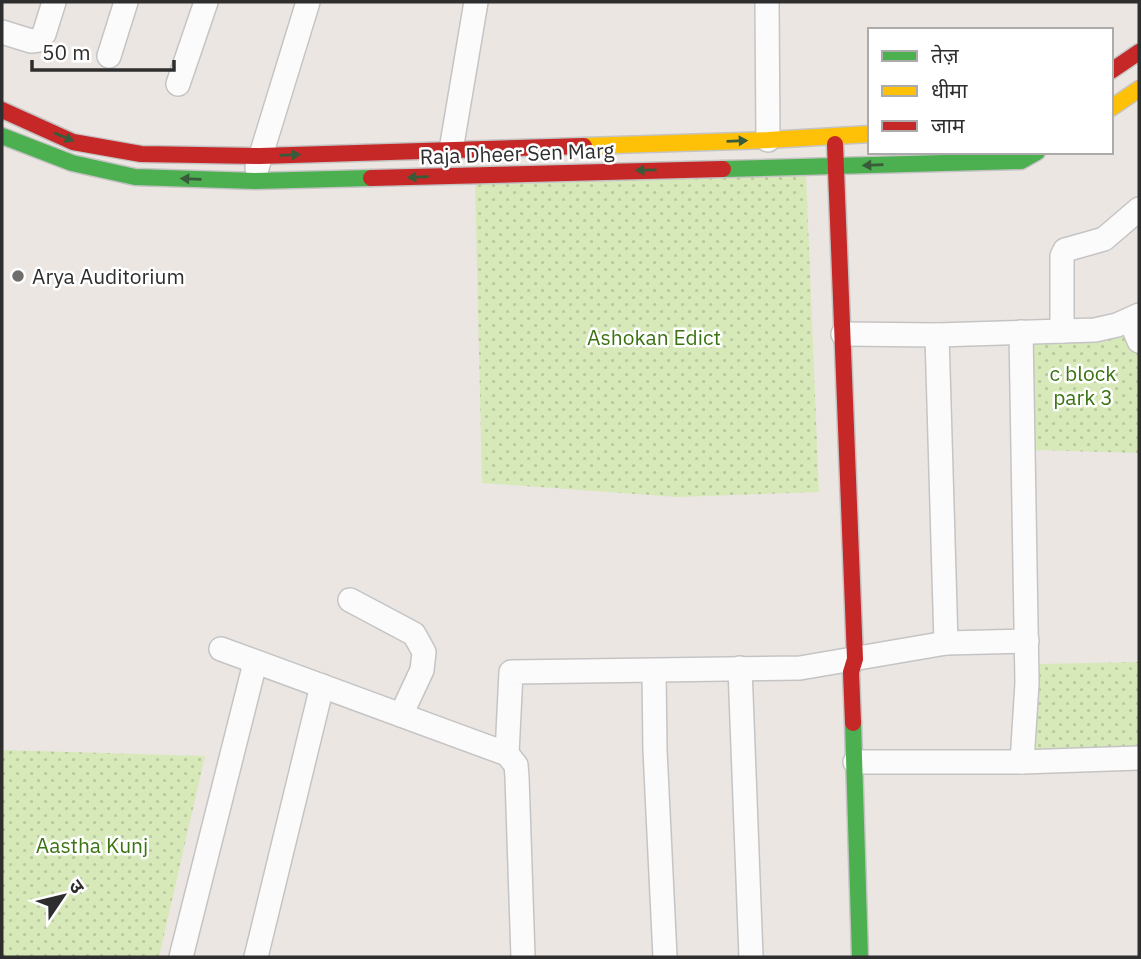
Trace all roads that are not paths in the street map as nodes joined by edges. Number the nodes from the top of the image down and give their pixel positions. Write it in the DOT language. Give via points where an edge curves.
graph roads {
  1 [pos="54,2"];
  2 [pos="126,2"];
  3 [pos="205,2"];
  4 [pos="308,2"];
  5 [pos="476,2"];
  6 [pos="767,2"];
  7 [pos="2,32"];
  8 [pos="1139,52"];
  9 [pos="109,57"];
  10 [pos="1113,70"];
  11 [pos="178,84"];
  12 [pos="1139,89"];
  13 [pos="1113,107"];
  14 [pos="2,110"];
  15 [pos="868,134"];
  16 [pos="2,136"];
  17 [pos="834,136"];
  18 [pos="768,140"];
  19 [pos="451,150"];
  20 [pos="1033,154"];
  21 [pos="260,156"];
  22 [pos="835,166"];
  23 [pos="255,181"];
  24 [pos="1139,209"];
  25 [pos="1135,317"];
  26 [pos="1021,331"];
  27 [pos="1062,331"];
  28 [pos="843,334"];
  29 [pos="937,335"];
  30 [pos="1139,341"];
  31 [pos="350,600"];
  32 [pos="1027,641"];
  33 [pos="946,643"];
  34 [pos="221,649"];
  35 [pos="855,659"];
  36 [pos="254,663"];
  37 [pos="740,668"];
  38 [pos="654,672"];
  39 [pos="322,686"];
  40 [pos="401,715"];
  41 [pos="507,754"];
  42 [pos="1139,758"];
  43 [pos="855,762"];
  44 [pos="1022,762"];
  45 [pos="181,957"];
  46 [pos="256,957"];
  47 [pos="523,957"];
  48 [pos="665,957"];
  49 [pos="751,957"];
  50 [pos="860,957"];
  1 -- 7 [label="street" via="39,40"];
  2 -- 9 [label="street"];
  3 -- 11 [label="street"];
  4 -- 21 [label="street"];
  5 -- 19 [label="street"];
  6 -- 18 [label="street"];
  8 -- 10 [label="street"];
  12 -- 13 [label="street"];
  14 -- 21 [label="street, Raja Dheer Sen Marg, one-way" via="74,142 141,154"];
  15 -- 17 [label="street, Raja Dheer Sen Marg"];
  23 -- 16 [label="street, Raja Dheer Sen Marg, one-way" via="135,177 72,163"];
  17 -- 18 [label="street, Raja Dheer Sen Marg"];
  17 -- 22 [label="street"];
  19 -- 18 [label="street, Raja Dheer Sen Marg, one-way"];
  21 -- 19 [label="street, Raja Dheer Sen Marg, one-way"];
  20 -- 22 [label="street, Raja Dheer Sen Marg, one-way" via="1021,161"];
  21 -- 23 [label="street"];
  22 -- 23 [label="street, Raja Dheer Sen Marg, one-way"];
  22 -- 28 [label="street"];
  24 -- 27 [label="street" via="1104,239 1065,250"];
  25 -- 27 [label="street" via="1117,326"];
  25 -- 30 [label="street"];
  26 -- 27 [label="street"];
  26 -- 29 [label="street"];
  26 -- 32 [label="street"];
  28 -- 29 [label="street"];
  28 -- 35 [label="street"];
  29 -- 33 [label="street"];
  31 -- 40 [label="street" via="414,634 424,652 422,670"];
  32 -- 33 [label="street"];
  32 -- 44 [label="street"];
  33 -- 35 [label="street"];
  34 -- 36 [label="street"];
  35 -- 37 [label="street" via="800,668"];
  35 -- 43 [label="street" via="851,672"];
  36 -- 39 [label="street"];
  36 -- 45 [label="street"];
  37 -- 38 [label="street"];
  37 -- 49 [label="street"];
  38 -- 41 [label="street" via="511,672"];
  38 -- 48 [label="street"];
  39 -- 40 [label="street"];
  39 -- 46 [label="street"];
  40 -- 41 [label="street"];
  41 -- 47 [label="street" via="516,765 517,777"];
  42 -- 44 [label="street"];
  43 -- 44 [label="street"];
  43 -- 50 [label="street"];
}
